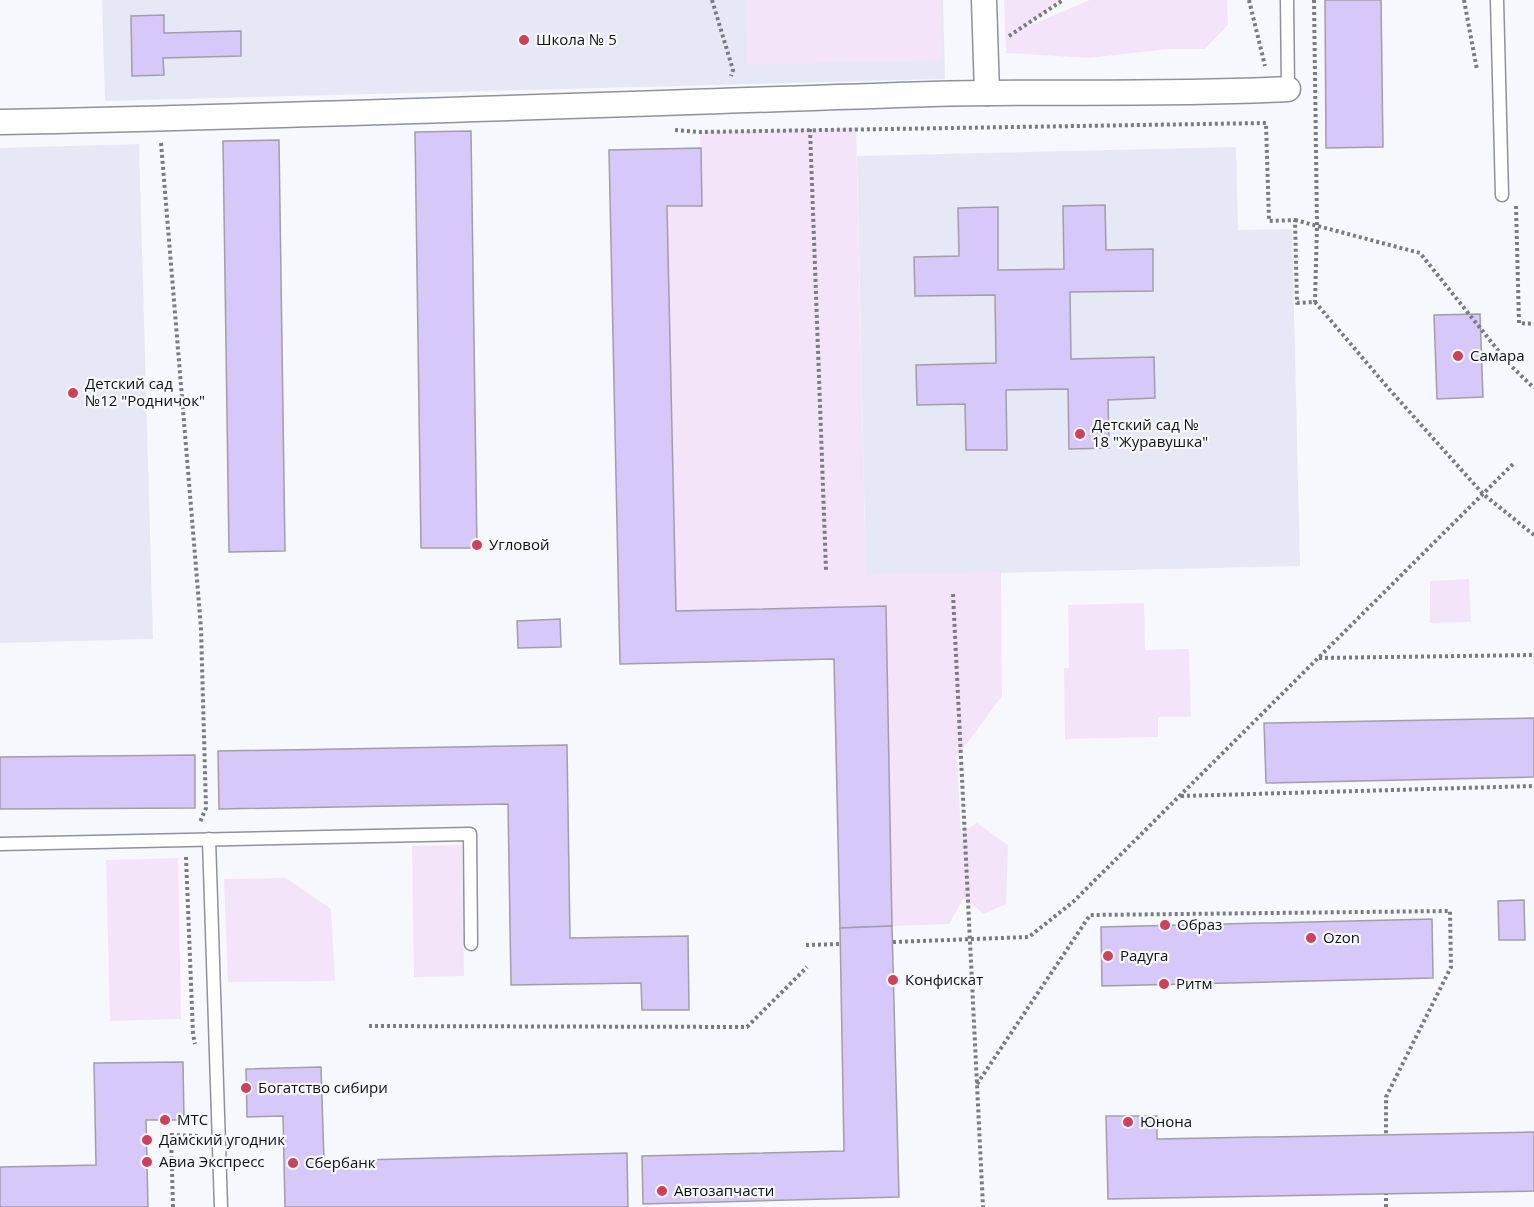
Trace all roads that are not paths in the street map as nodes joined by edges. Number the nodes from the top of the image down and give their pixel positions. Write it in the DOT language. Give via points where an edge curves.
graph roads {
  1 [pos="984,0"];
  2 [pos="1287,0"];
  3 [pos="1497,0"];
  4 [pos="1279,90"];
  5 [pos="987,93"];
  6 [pos="0,122"];
  7 [pos="1502,195"];
  8 [pos="209,839"];
  9 [pos="0,844"];
  10 [pos="471,944"];
  11 [pos="221,1207"];
  1 -- 5 [label="street"];
  2 -- 4 [label="lane"];
  3 -- 7 [label="lane"];
  4 -- 5 [label="street"];
  5 -- 6 [label="street"];
  8 -- 9 [label="lane"];
  8 -- 10 [label="lane" via="470,834"];
  8 -- 11 [label="lane"];
}
